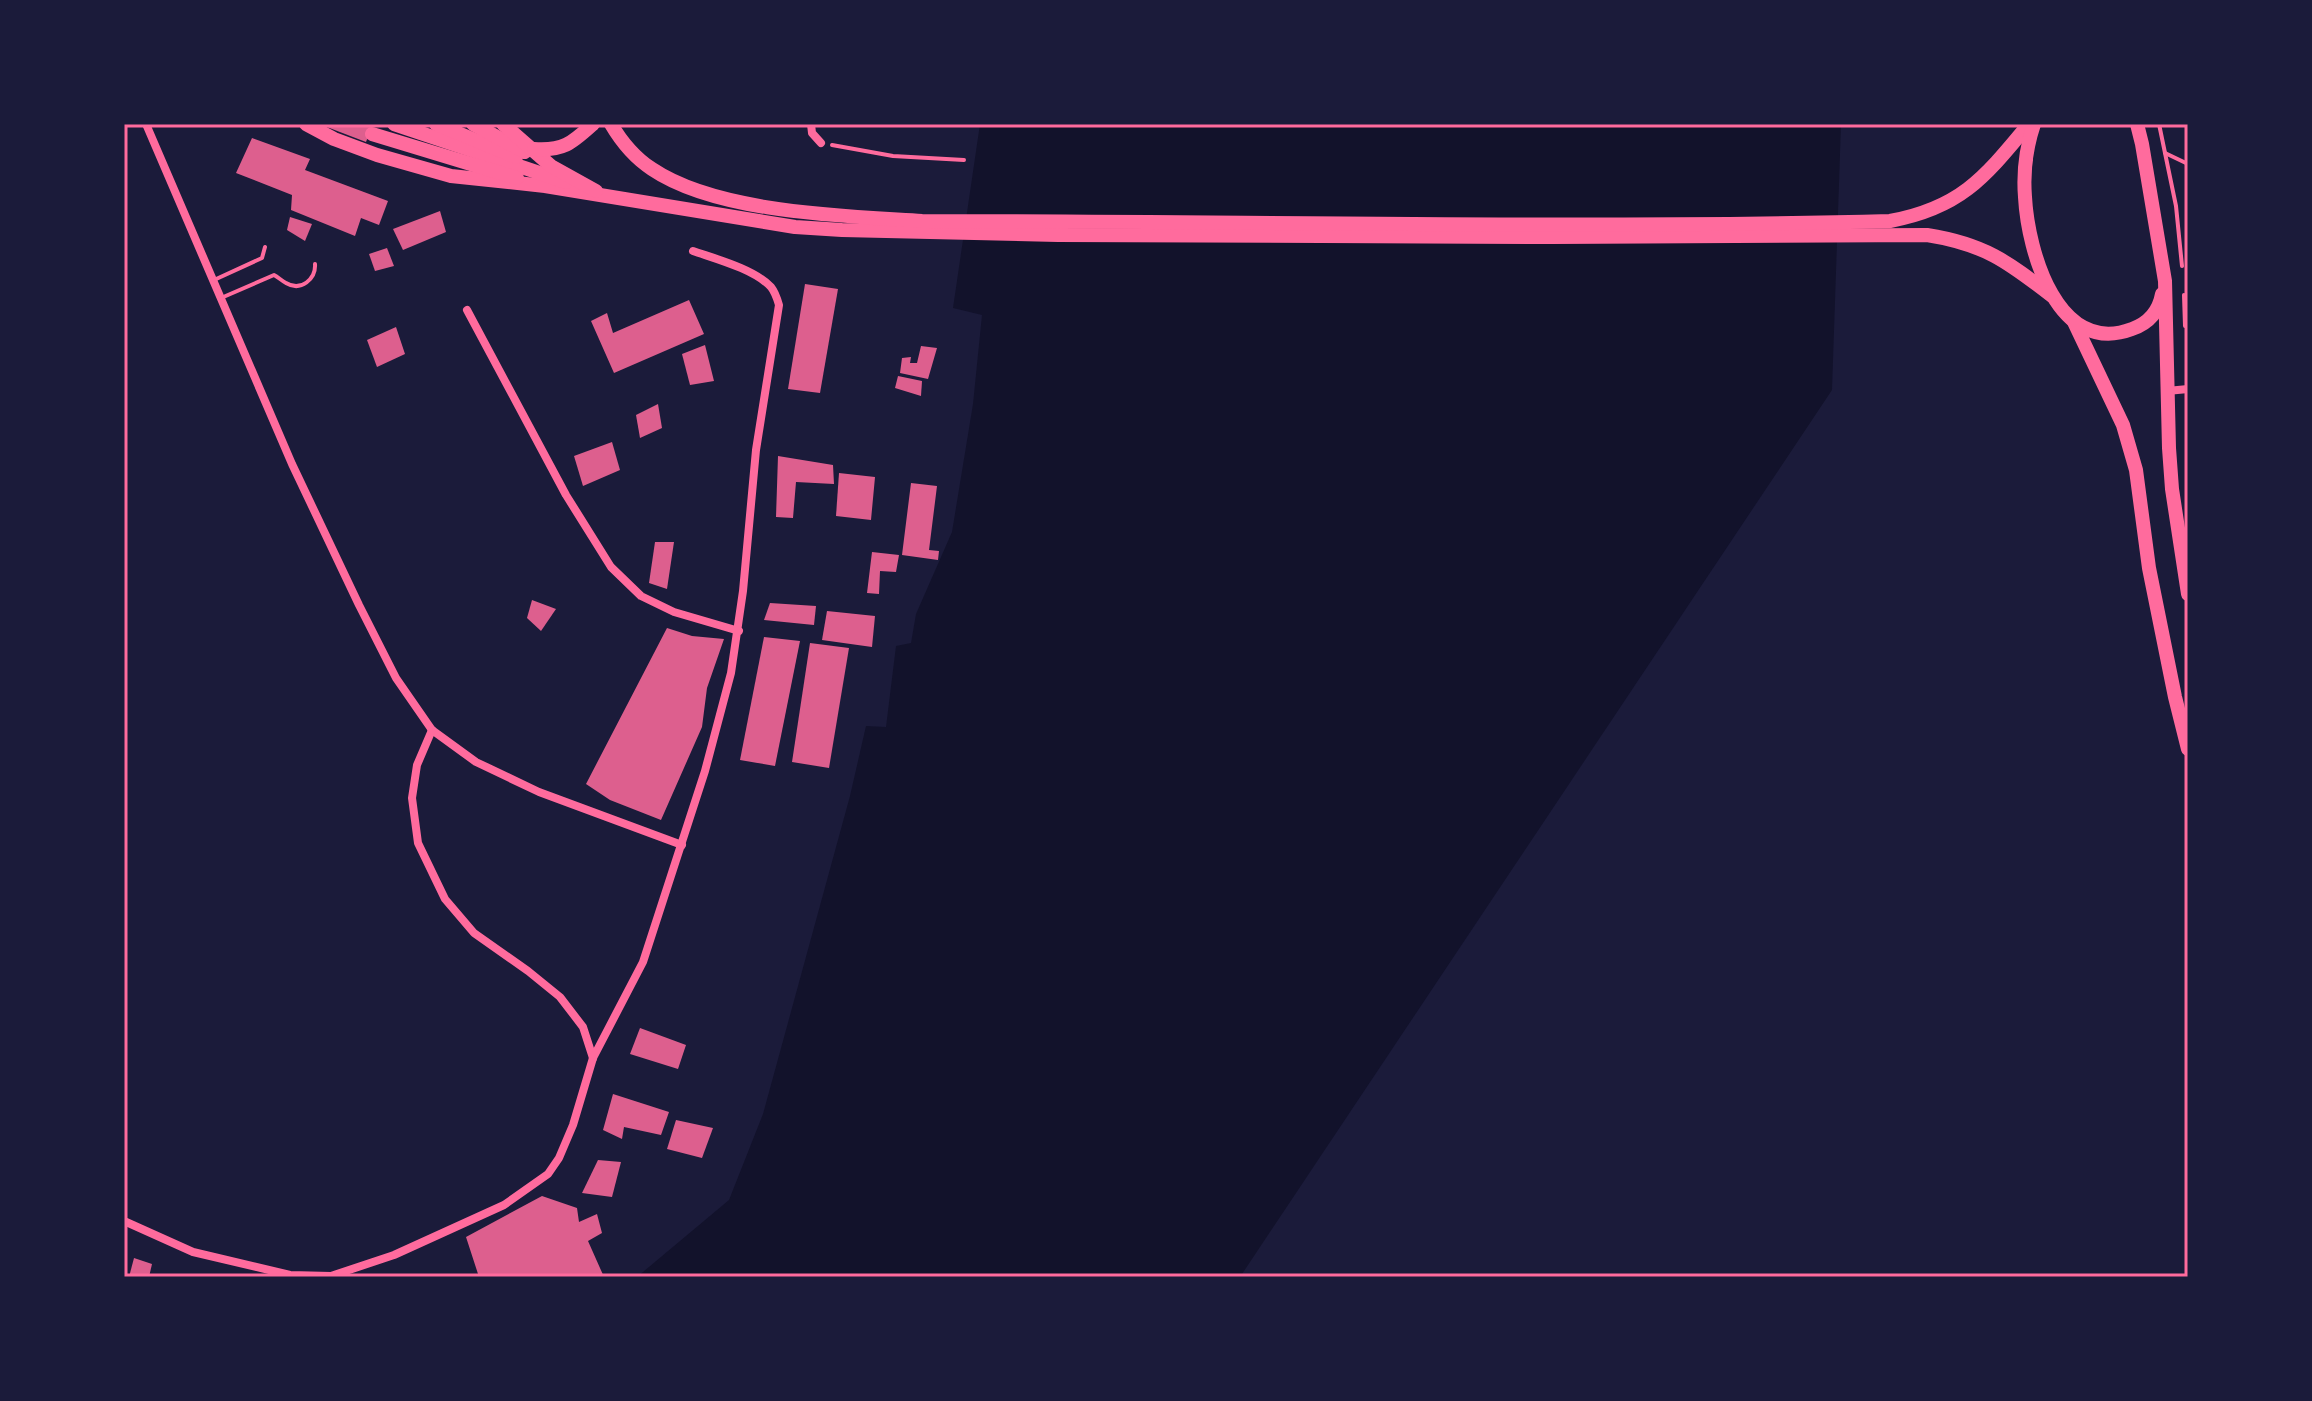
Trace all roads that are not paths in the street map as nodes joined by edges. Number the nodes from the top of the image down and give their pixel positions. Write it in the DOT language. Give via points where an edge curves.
graph roads {
  1 [pos="146,124"];
  2 [pos="306,124"];
  3 [pos="394,124"];
  4 [pos="436,124"];
  5 [pos="473,124"];
  6 [pos="503,124"];
  7 [pos="593,124"];
  8 [pos="611,124"];
  9 [pos="811,124"];
  10 [pos="2031,124"];
  11 [pos="2137,124"];
  12 [pos="372,134"];
  13 [pos="821,143"];
  14 [pos="534,149"];
  15 [pos="551,166"];
  16 [pos="545,186"];
  17 [pos="604,196"];
  18 [pos="923,226"];
  19 [pos="1889,228"];
  20 [pos="265,247"];
  21 [pos="693,251"];
  22 [pos="315,264"];
  23 [pos="213,280"];
  24 [pos="2165,281"];
  25 [pos="2052,296"];
  26 [pos="221,298"];
  27 [pos="467,310"];
  28 [pos="2074,322"];
  29 [pos="2188,389"];
  30 [pos="2167,391"];
  31 [pos="2188,594"];
  32 [pos="739,631"];
  33 [pos="432,730"];
  34 [pos="2188,749"];
  35 [pos="682,845"];
  36 [pos="593,1058"];
  37 [pos="124,1221"];
  1 -- 23 [label="street"];
  2 -- 16 [label="main road" via="377,155 451,176"];
  3 -- 17 [label="main road"];
  4 -- 17 [label="main road"];
  5 -- 15 [label="main road"];
  6 -- 14 [label="main road"];
  7 -- 14 [label="main road" via="570,144"];
  8 -- 18 [label="main road" via="651,169 696,190 779,209"];
  9 -- 13 [label="street"];
  10 -- 19 [label="main road" via="1974,187"];
  10 -- 25 [label="main road" via="2025,199 2033,246"];
  11 -- 24 [label="main road"];
  12 -- 16 [label="main road"];
  14 -- 15 [label="main road"];
  15 -- 17 [label="main road"];
  16 -- 17 [label="main road"];
  17 -- 18 [label="main road" via="795,227"];
  18 -- 19 [label="main road" via="1058,235 1466,237"];
  19 -- 25 [label="main road" via="1988,251"];
  20 -- 23 [label="lane" via="262,258"];
  21 -- 32 [label="street" via="766,282 779,305 756,450"];
  22 -- 26 [label="lane" via="312,279 303,285 286,284 274,275"];
  23 -- 26 [label="street"];
  24 -- 28 [label="main road" via="2160,303 2142,326 2108,334"];
  24 -- 30 [label="main road"];
  25 -- 28 [label="main road"];
  26 -- 33 [label="street" via="359,605 396,678"];
  27 -- 32 [label="street" via="566,495 611,567 641,596"];
  28 -- 34 [label="main road" via="2123,425 2136,470 2154,596"];
  29 -- 30 [label="street"];
  30 -- 31 [label="main road" via="2172,489"];
  32 -- 35 [label="street"];
  33 -- 35 [label="street" via="476,762 539,792"];
  33 -- 36 [label="street" via="417,765 412,798 418,843 445,899 474,933 560,997 583,1027"];
  35 -- 36 [label="street" via="643,962"];
  36 -- 37 [label="street" via="573,1125 548,1174 504,1205 366,1265 331,1276 290,1275 193,1252"];
}
